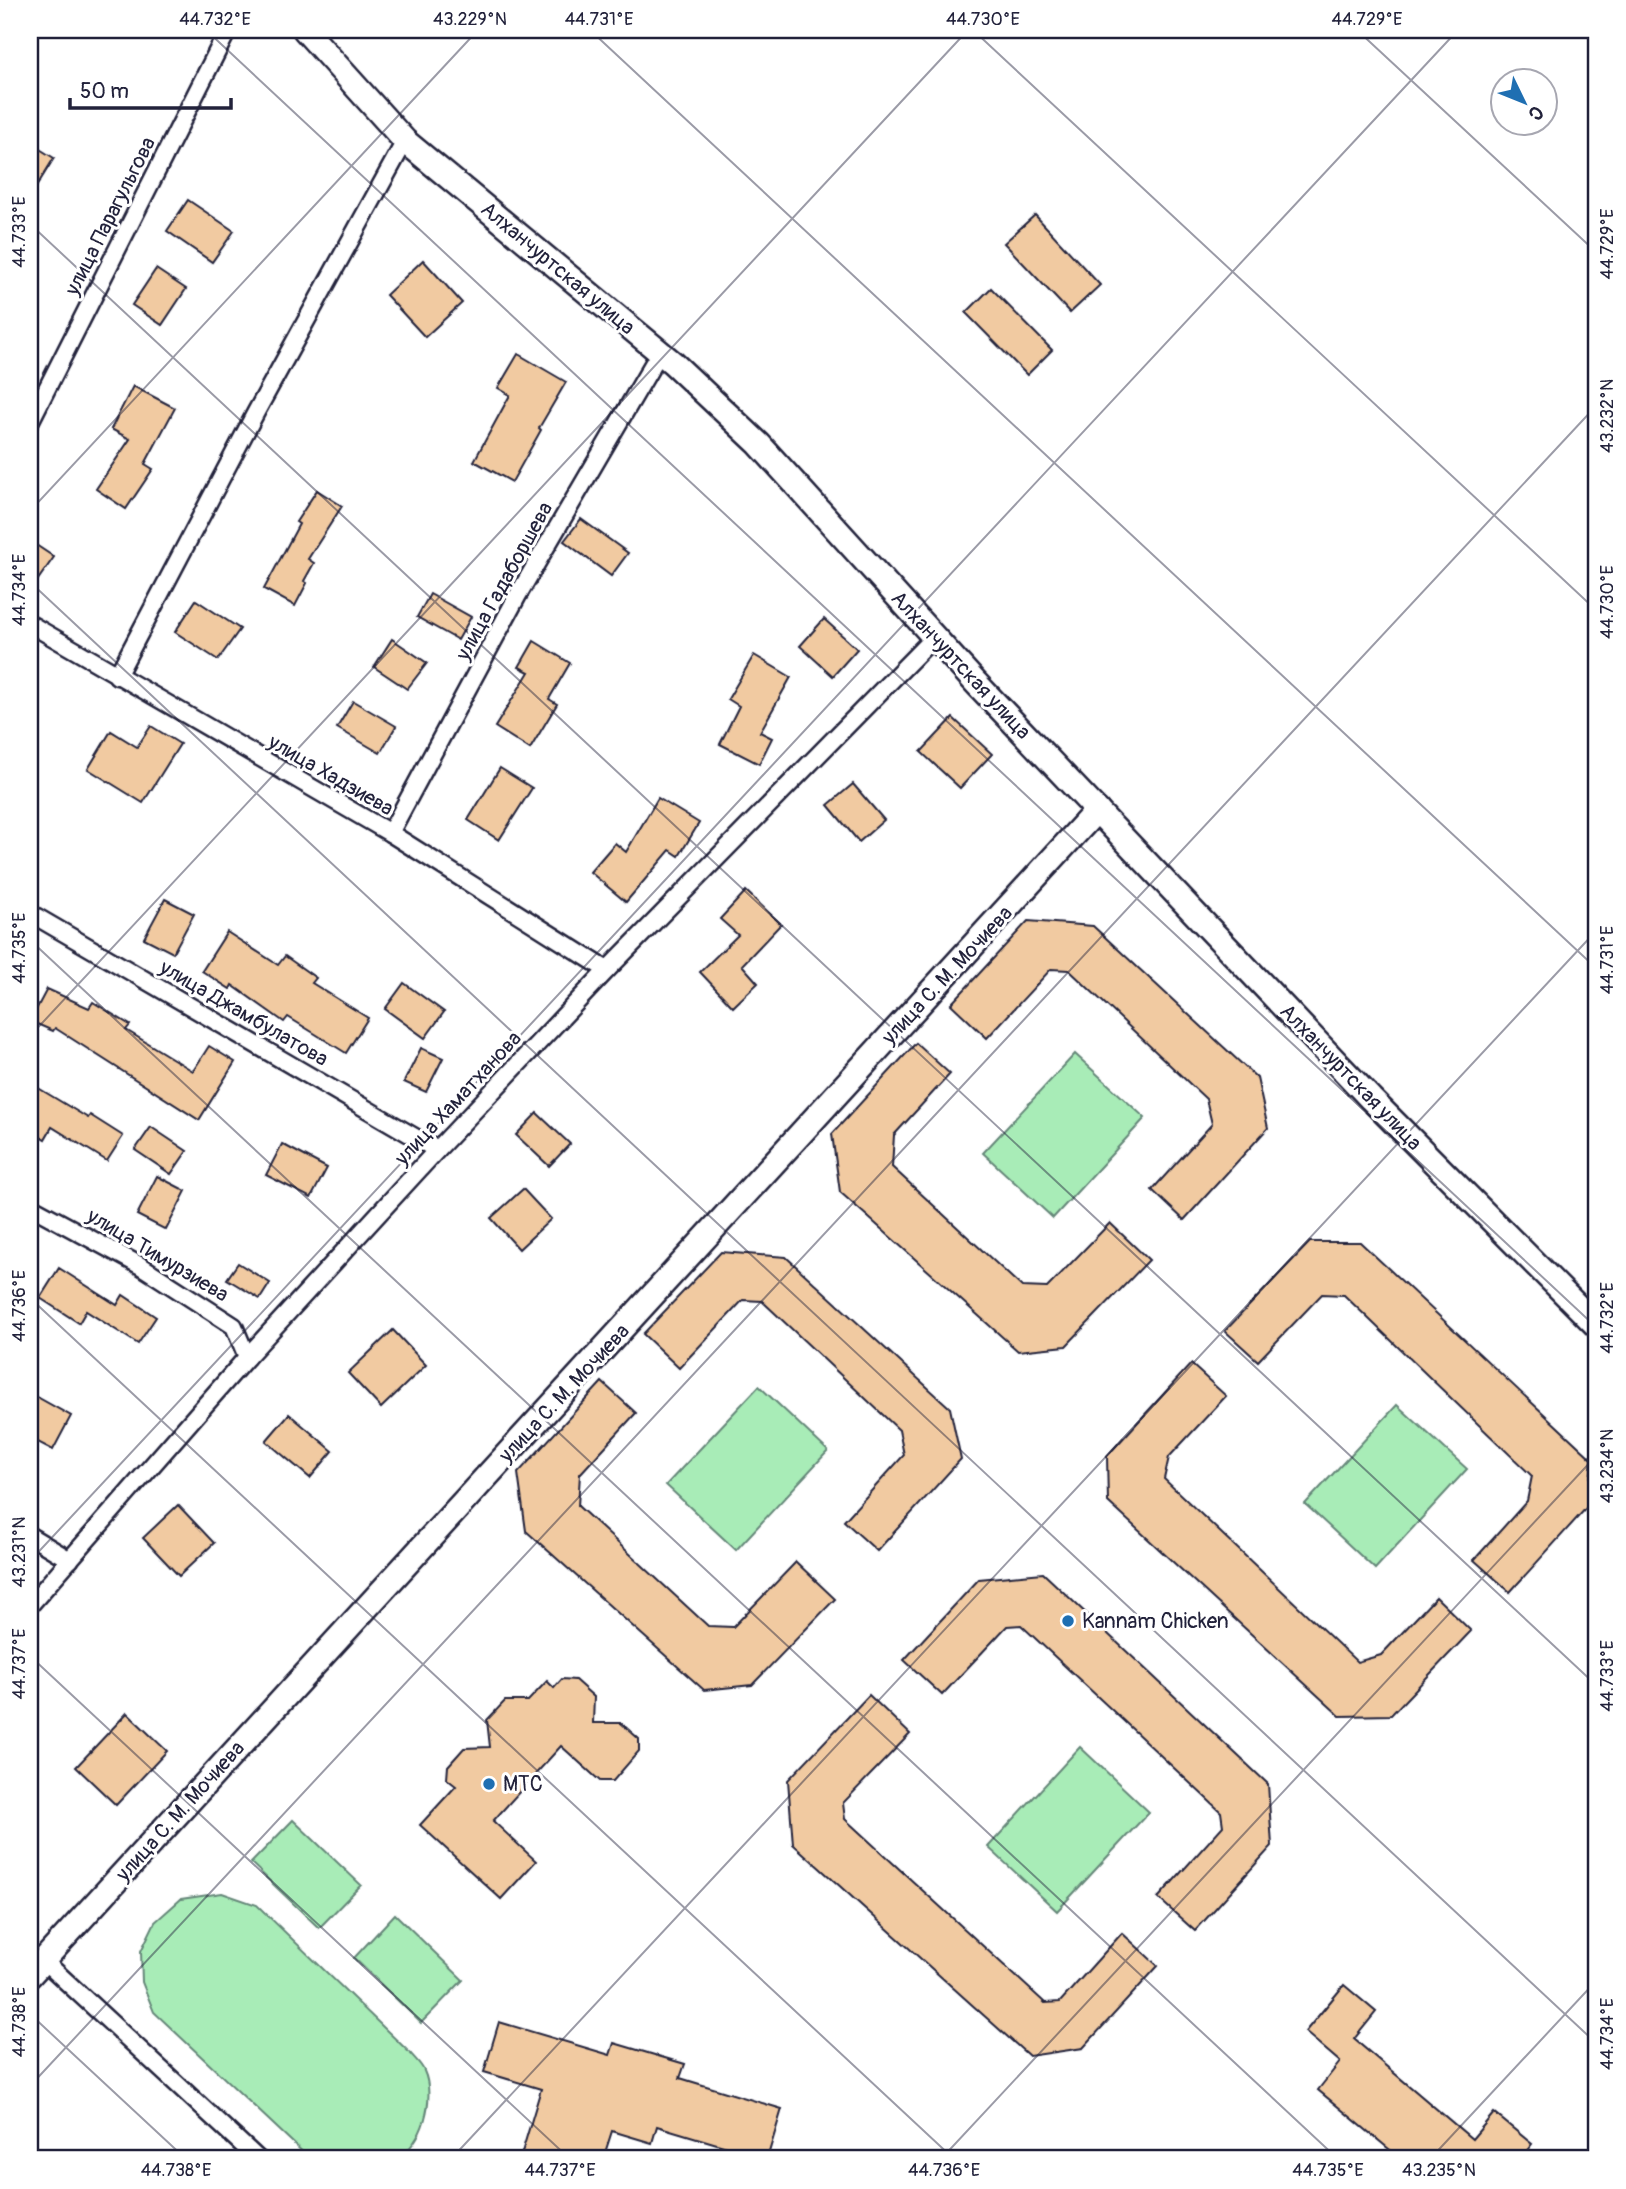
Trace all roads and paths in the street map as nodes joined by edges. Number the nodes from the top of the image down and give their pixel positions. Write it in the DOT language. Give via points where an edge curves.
graph roads {
  1 [pos="228,30"];
  2 [pos="306,30"];
  3 [pos="405,141"];
  4 [pos="660,352"];
  5 [pos="30,422"];
  6 [pos="30,624"];
  7 [pos="934,637"];
  8 [pos="117,676"];
  9 [pos="1097,810"];
  10 [pos="390,833"];
  11 [pos="30,913"];
  12 [pos="607,970"];
  13 [pos="437,1150"];
  14 [pos="30,1206"];
  15 [pos="1596,1325"];
  16 [pos="247,1357"];
  17 [pos="30,1536"];
  18 [pos="70,1560"];
  19 [pos="30,1605"];
  20 [pos="36,1968"];
  21 [pos="258,2159"];
  1 -- 5 [label="street, улица Парагульгова"];
  2 -- 3 [label="street, Алханчуртская улица"];
  3 -- 4 [label="street, Алханчуртская улица"];
  3 -- 8 [label="street"];
  4 -- 7 [label="street, Алханчуртская улица" via="759,444"];
  4 -- 10 [label="street, улица Гадаборшева" via="518,595"];
  6 -- 8 [label="street, улица Хадзиева"];
  7 -- 9 [label="street, Алханчуртская улица"];
  7 -- 12 [label="street, улица Хаматханова"];
  8 -- 10 [label="street, улица Хадзиева"];
  9 -- 15 [label="street, Алханчуртская улица" via="1371,1099"];
  9 -- 20 [label="street, улица С. М. Мочиева"];
  10 -- 12 [label="street, улица Хадзиева"];
  11 -- 13 [label="street, улица Джамбулатова"];
  12 -- 13 [label="street, улица Хаматханова"];
  13 -- 16 [label="street, улица Хаматханова"];
  14 -- 16 [label="street, улица Тимурзиева" via="141,1266 234,1326"];
  16 -- 18 [label="street, улица Хаматханова"];
  17 -- 18 [label="street"];
  18 -- 19 [label="street, улица Хаматханова"];
  20 -- 21 [label="street"];
}
